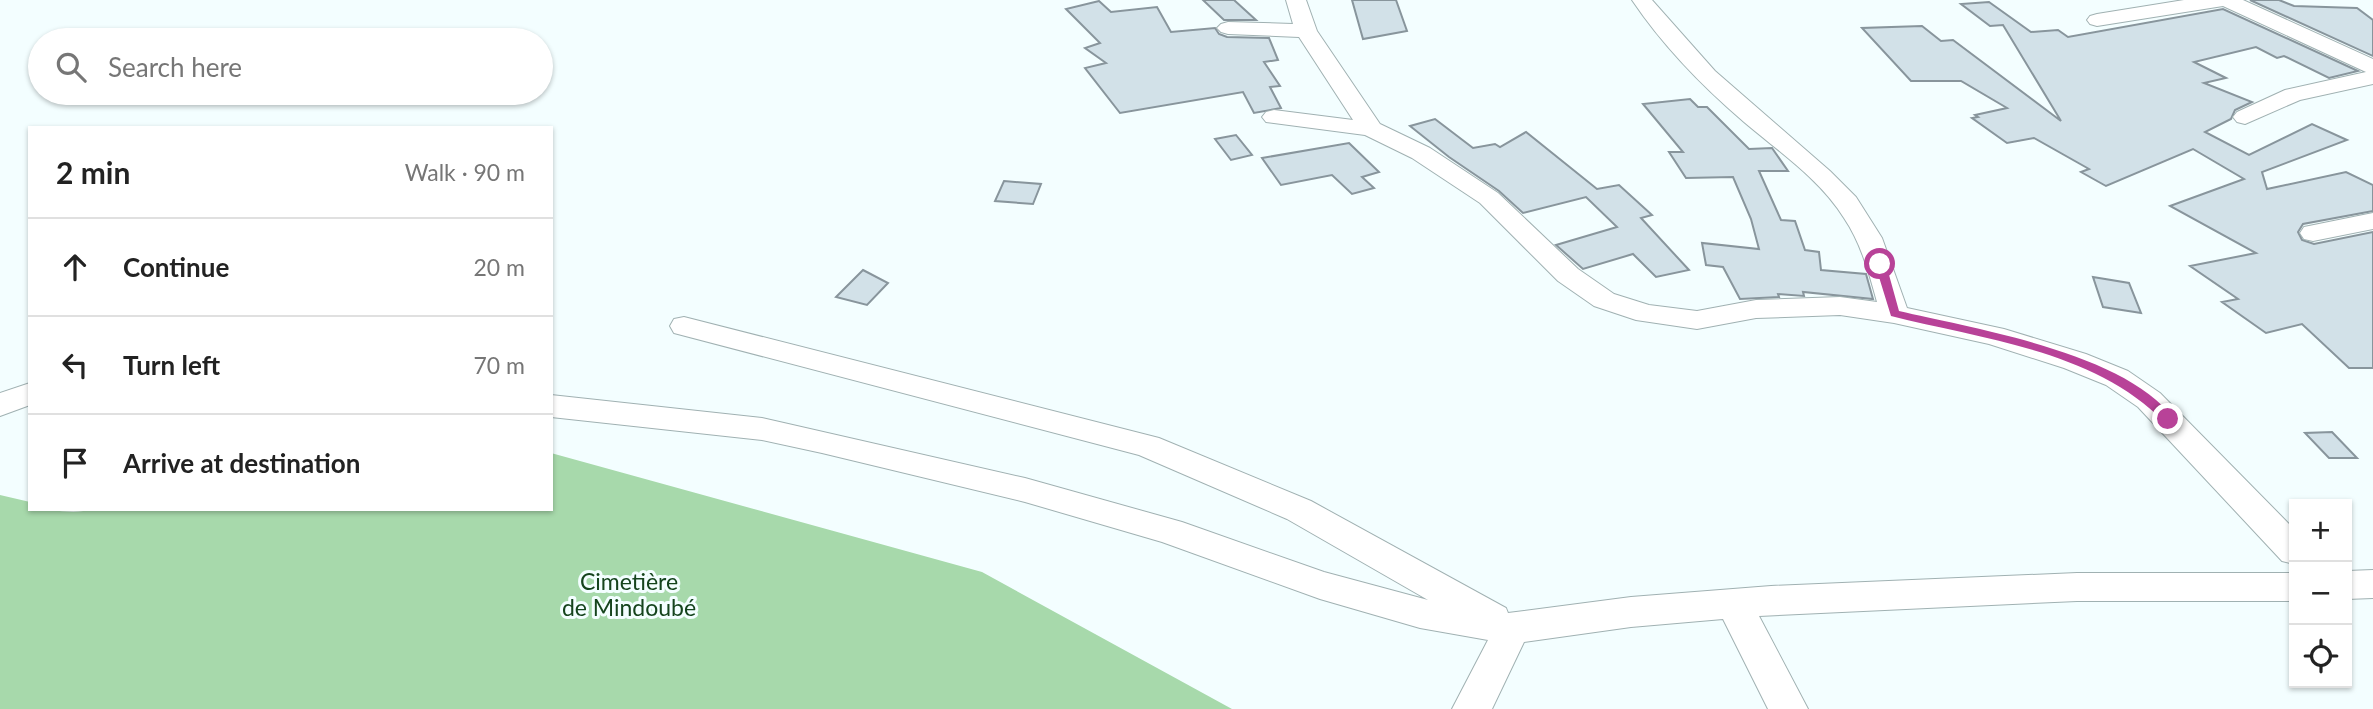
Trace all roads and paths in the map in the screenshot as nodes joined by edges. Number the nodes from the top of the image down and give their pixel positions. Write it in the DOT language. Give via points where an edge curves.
graph roads {
  1 [pos="1296,0"];
  2 [pos="1642,0"];
  3 [pos="2225,0"];
  4 [pos="2096,20"];
  5 [pos="1228,28"];
  6 [pos="1306,32"];
  7 [pos="2373,67"];
  8 [pos="2373,77"];
  9 [pos="1274,117"];
  10 [pos="2245,117"];
  11 [pos="1371,129"];
  12 [pos="2373,221"];
  13 [pos="2313,233"];
  14 [pos="1895,313"];
  15 [pos="684,326"];
  16 [pos="28,394"];
  17 [pos="0,405"];
  18 [pos="553,406"];
  19 [pos="2289,546"];
  20 [pos="2373,584"];
  21 [pos="2352,585"];
  22 [pos="2289,587"];
  23 [pos="1734,604"];
  24 [pos="1512,629"];
  25 [pos="1472,709"];
  26 [pos="1788,709"];
  1 -- 6 [label="street"];
  2 -- 14 [label="street" via="1705,73 1855,213 1880,264"];
  3 -- 4 [label="street"];
  3 -- 7 [label="street"];
  5 -- 6 [label="street"];
  6 -- 11 [label="street"];
  8 -- 10 [label="street" via="2293,94"];
  9 -- 11 [label="street"];
  11 -- 14 [label="street" via="1421,153 1489,198 1568,275 1604,300 1646,314 1697,320 1756,309 1840,306"];
  12 -- 13 [label="street"];
  14 -- 19 [label="street" via="1994,336 2117,378 2149,400"];
  15 -- 24 [label="street" via="1148,446 1300,510"];
  16 -- 17 [label="street"];
  18 -- 24 [label="street" via="762,429 822,442 1025,490 1170,531 1320,584 1420,613"];
  20 -- 21 [label="street"];
  22 -- 23 [label="street" via="2077,587"];
  23 -- 24 [label="street" via="1631,612"];
  23 -- 26 [label="street"];
  24 -- 25 [label="street"];
}
